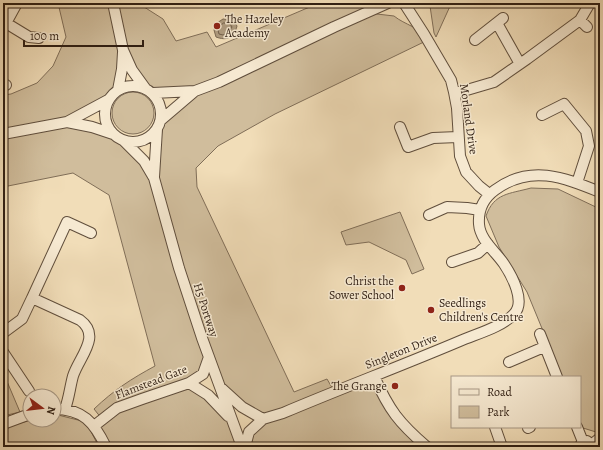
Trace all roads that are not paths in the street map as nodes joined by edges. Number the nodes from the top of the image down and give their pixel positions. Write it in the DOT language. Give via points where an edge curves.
graph roads {
  1 [pos="17,3"];
  2 [pos="113,3"];
  3 [pos="388,3"];
  4 [pos="404,3"];
  5 [pos="590,3"];
  6 [pos="580,20"];
  7 [pos="4,25"];
  8 [pos="334,27"];
  9 [pos="587,27"];
  10 [pos="39,38"];
  11 [pos="475,40"];
  12 [pos="122,47"];
  13 [pos="520,64"];
  14 [pos="118,90"];
  15 [pos="149,90"];
  16 [pos="195,91"];
  17 [pos="454,92"];
  18 [pos="108,100"];
  19 [pos="542,115"];
  20 [pos="67,122"];
  21 [pos="159,125"];
  22 [pos="400,127"];
  23 [pos="3,134"];
  24 [pos="113,134"];
  25 [pos="458,137"];
  26 [pos="124,141"];
  27 [pos="154,178"];
  28 [pos="577,183"];
  29 [pos="600,192"];
  30 [pos="489,194"];
  31 [pos="480,210"];
  32 [pos="429,215"];
  33 [pos="91,232"];
  34 [pos="488,244"];
  35 [pos="452,262"];
  36 [pos="32,298"];
  37 [pos="3,333"];
  38 [pos="540,334"];
  39 [pos="544,346"];
  40 [pos="3,352"];
  41 [pos="209,357"];
  42 [pos="509,362"];
  43 [pos="374,376"];
  44 [pos="557,376"];
  45 [pos="189,383"];
  46 [pos="219,386"];
  47 [pos="27,388"];
  48 [pos="65,409"];
  49 [pos="22,417"];
  50 [pos="231,419"];
  51 [pos="263,419"];
  52 [pos="3,424"];
  53 [pos="94,426"];
  54 [pos="578,428"];
  55 [pos="496,431"];
  56 [pos="600,438"];
  57 [pos="586,445"];
  58 [pos="106,447"];
  59 [pos="243,447"];
  60 [pos="426,447"];
  61 [pos="502,447"];
  1 -- 7 [label="street"];
  2 -- 12 [label="street"];
  3 -- 8 [label="street"];
  4 -- 8 [label="street" via="368,18"];
  4 -- 17 [label="street, Morland Drive" via="447,72"];
  5 -- 6 [label="street"];
  6 -- 9 [label="street"];
  6 -- 13 [label="street"];
  7 -- 10 [label="street"];
  8 -- 16 [label="street"];
  11 -- 13 [label="street" via="500,21"];
  12 -- 14 [label="street" via="122,70"];
  12 -- 15 [label="street" via="132,70"];
  13 -- 17 [label="street" via="494,82"];
  14 -- 15 [label="street" via="136,85"];
  14 -- 18 [label="street"];
  15 -- 16 [label="street"];
  15 -- 21 [label="street" via="161,105"];
  16 -- 21 [label="street"];
  17 -- 25 [label="street, Morland Drive"];
  18 -- 20 [label="street"];
  18 -- 24 [label="street" via="105,117"];
  19 -- 28 [label="street" via="564,104 586,131 589,146"];
  20 -- 23 [label="street"];
  20 -- 24 [label="street"];
  21 -- 26 [label="street" via="151,136 143,141"];
  21 -- 27 [label="street, H5 Portway"];
  22 -- 25 [label="street" via="408,147 434,138"];
  24 -- 26 [label="street"];
  25 -- 30 [label="street, Morland Drive" via="460,156 466,172"];
  26 -- 27 [label="street, H5 Portway" via="144,161"];
  27 -- 41 [label="street, H5 Portway" via="179,268"];
  28 -- 29 [label="street"];
  28 -- 30 [label="street" via="542,174 520,176"];
  30 -- 31 [label="street"];
  31 -- 32 [label="street" via="447,207"];
  31 -- 34 [label="street, Singleton Drive" via="479,225"];
  33 -- 36 [label="street" via="67,222"];
  34 -- 35 [label="street" via="478,253"];
  34 -- 43 [label="street, Singleton Drive" via="505,265 516,287 519,302 515,314 503,323"];
  36 -- 37 [label="street" via="22,319"];
  36 -- 48 [label="street" via="80,320 89,330 90,341 74,375"];
  38 -- 39 [label="street"];
  39 -- 42 [label="street"];
  39 -- 44 [label="street"];
  40 -- 47 [label="street"];
  41 -- 45 [label="street, Flamstead Gate" via="203,374"];
  41 -- 46 [label="street, H5 Portway"];
  43 -- 51 [label="street, Singleton Drive"];
  43 -- 60 [label="street" via="394,416"];
  45 -- 50 [label="street" via="208,395"];
  45 -- 53 [label="street, Flamstead Gate" via="117,408"];
  46 -- 50 [label="street, H5 Portway"];
  46 -- 51 [label="street" via="242,408"];
  48 -- 53 [label="street" via="87,418"];
  49 -- 52 [label="street"];
  50 -- 59 [label="street, H5 Portway"];
  51 -- 59 [label="street, Singleton Drive" via="249,432"];
  53 -- 58 [label="street"];
  54 -- 57 [label="street"];
  55 -- 61 [label="street"];
  56 -- 57 [label="street"];
}
